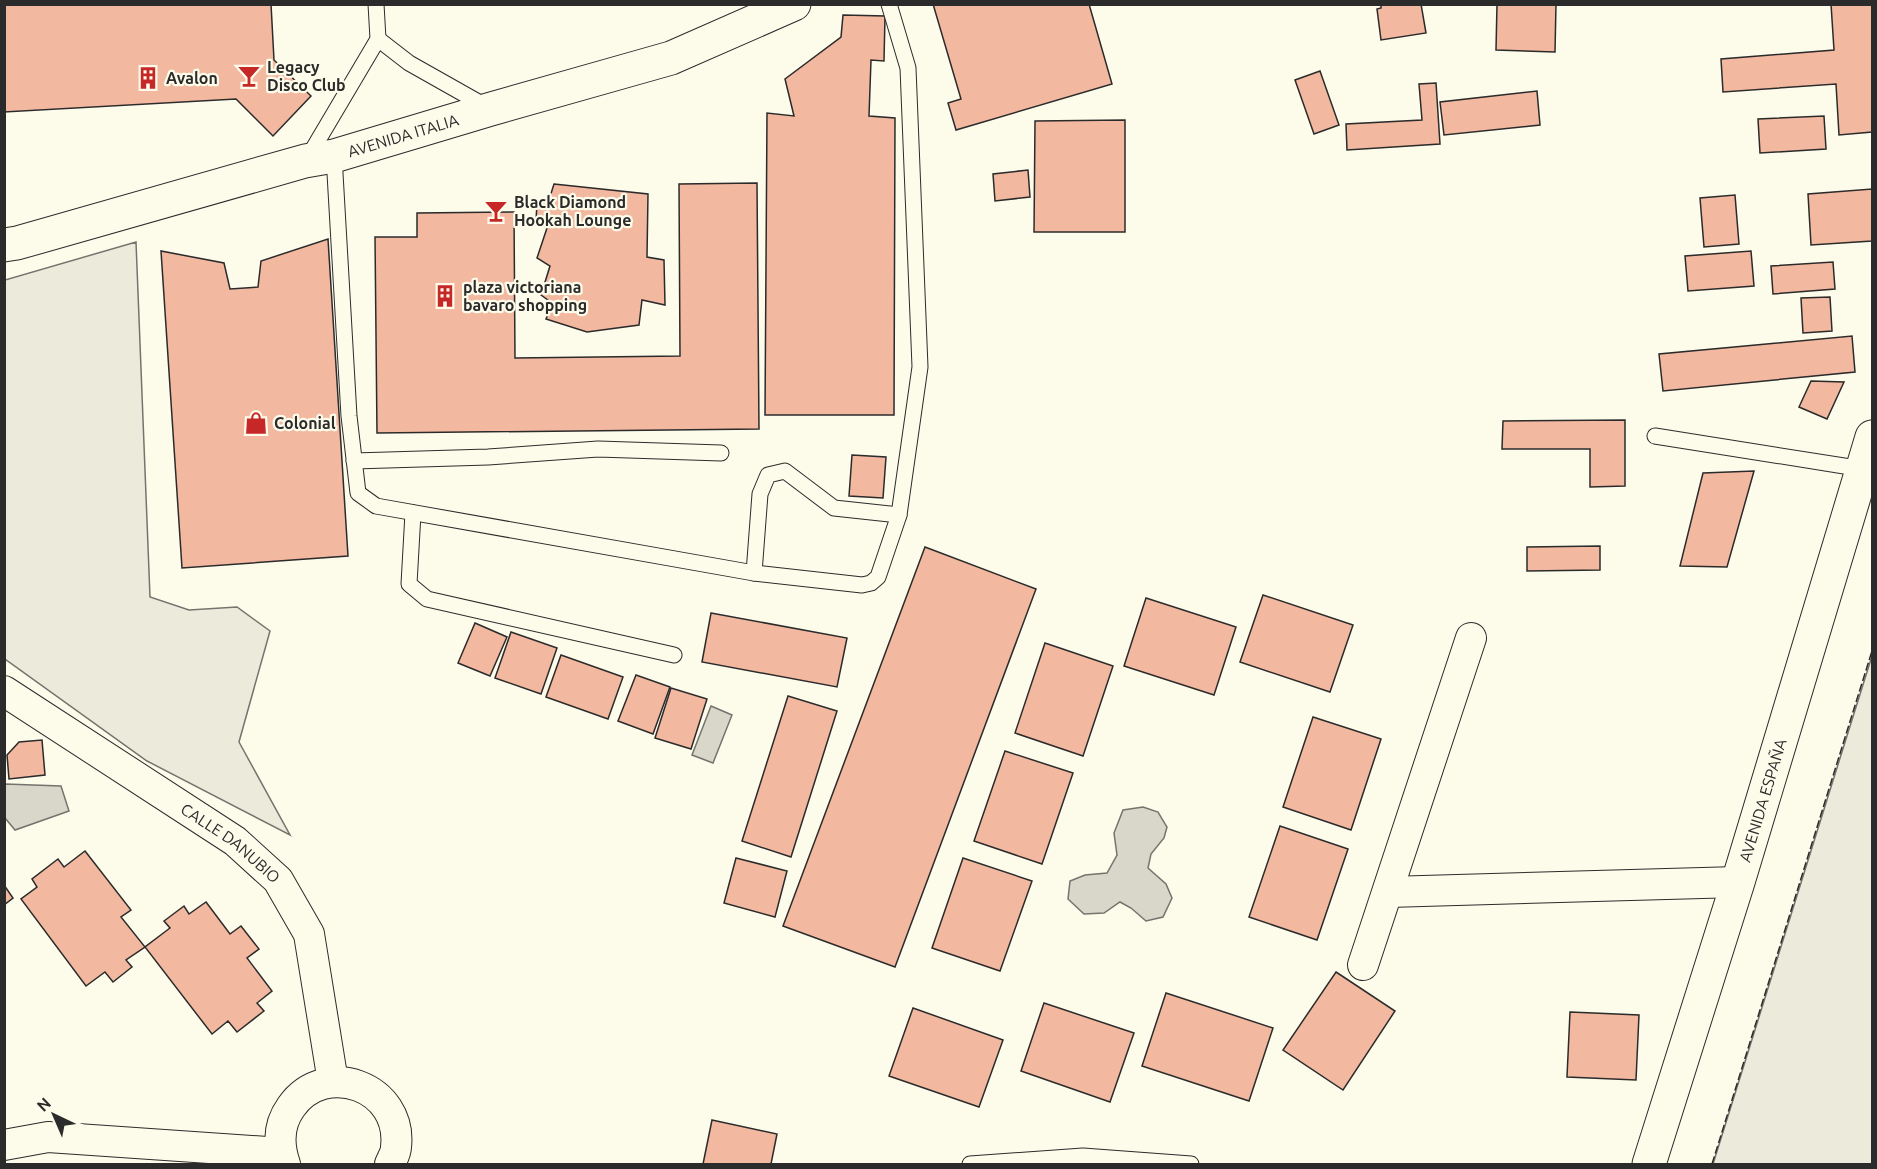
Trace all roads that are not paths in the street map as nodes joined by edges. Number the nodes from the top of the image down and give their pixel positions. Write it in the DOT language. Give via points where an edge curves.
graph roads {
  1 [pos="376,4"];
  2 [pos="794,4"];
  3 [pos="889,4"];
  4 [pos="378,39"];
  5 [pos="491,109"];
  6 [pos="320,159"];
  7 [pos="4,245"];
  8 [pos="1655,436"];
  9 [pos="1872,436"];
  10 [pos="721,453"];
  11 [pos="354,461"];
  12 [pos="1863,469"];
  13 [pos="413,513"];
  14 [pos="899,515"];
  15 [pos="754,573"];
  16 [pos="1471,638"];
  17 [pos="674,655"];
  18 [pos="4,691"];
  19 [pos="1738,882"];
  20 [pos="1388,892"];
  21 [pos="1363,965"];
  22 [pos="333,1082"];
  23 [pos="4,1145"];
  24 [pos="283,1159"];
  25 [pos="390,1164"];
  26 [pos="970,1164"];
  27 [pos="1191,1164"];
  28 [pos="1649,1164"];
  1 -- 4 [label="lane"];
  2 -- 5 [label="street, AVENIDA ITALIA" via="671,58"];
  3 -- 14 [label="lane" via="908,68 920,367"];
  4 -- 5 [label="lane" via="409,63"];
  4 -- 6 [label="lane"];
  5 -- 6 [label="street, AVENIDA ITALIA"];
  6 -- 7 [label="street, AVENIDA ITALIA"];
  6 -- 11 [label="lane"];
  8 -- 12 [label="lane"];
  9 -- 12 [label="street, AVENIDA ESPAÑA"];
  10 -- 11 [label="lane" via="598,448 488,457"];
  11 -- 13 [label="lane" via="358,493 376,506"];
  12 -- 19 [label="street, AVENIDA ESPAÑA"];
  13 -- 15 [label="lane"];
  13 -- 17 [label="lane" via="409,584 427,599"];
  14 -- 15 [label="lane" via="878,577 871,582 862,585"];
  14 -- 15 [label="lane" via="834,508 784,471 768,476 760,494"];
  16 -- 20 [label="street"];
  18 -- 22 [label="street, CALLE DANUBIO" via="235,841 278,879 309,934"];
  19 -- 20 [label="street"];
  19 -- 28 [label="street, AVENIDA ESPAÑA"];
  20 -- 21 [label="street"];
  22 -- 24 [label="street" via="314,1087 297,1098 285,1115 279,1134"];
  22 -- 25 [label="street" via="354,1084 373,1093 387,1107 396,1137"];
  23 -- 24 [label="street" via="48,1137"];
  26 -- 27 [label="lane" via="1083,1155"];
}
